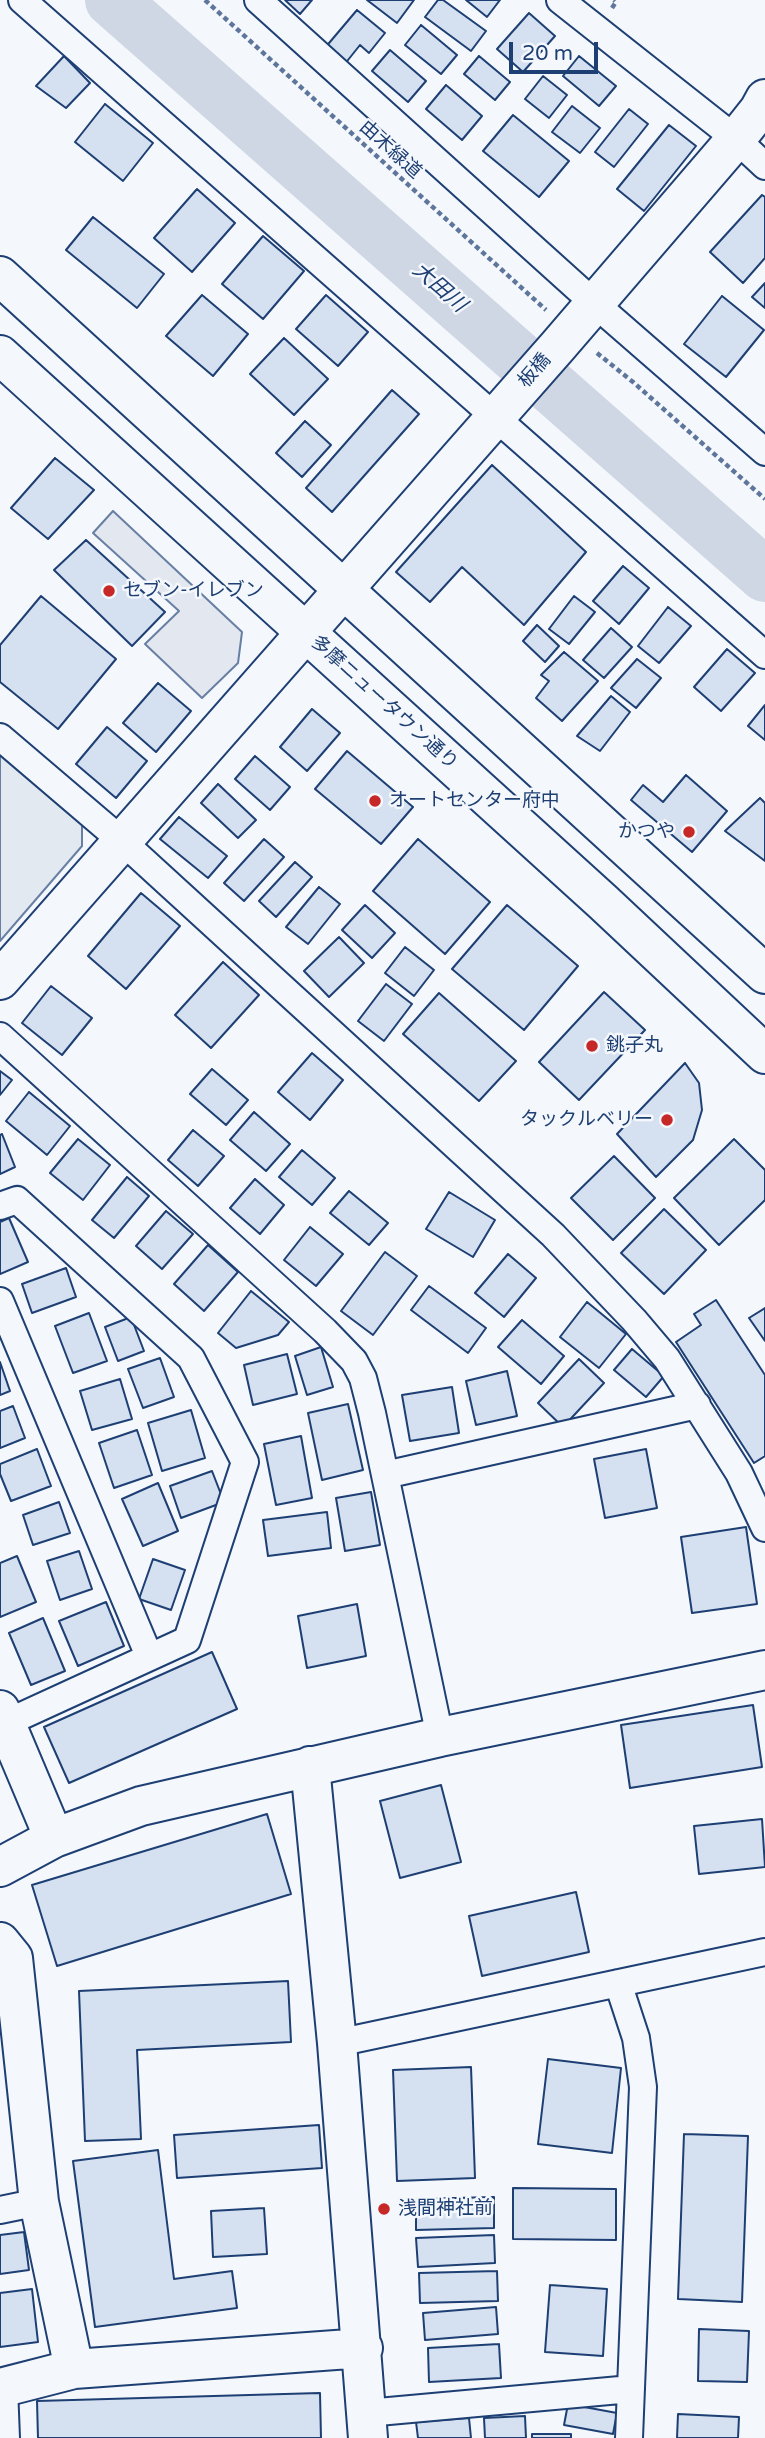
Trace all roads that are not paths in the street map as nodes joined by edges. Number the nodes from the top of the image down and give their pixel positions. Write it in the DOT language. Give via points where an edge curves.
graph roads {
  1 [pos="22,0"];
  2 [pos="258,0"];
  3 [pos="560,0"];
  4 [pos="765,99"];
  5 [pos="736,139"];
  6 [pos="765,166"];
  7 [pos="0,276"];
  8 [pos="594,303"];
  9 [pos="0,355"];
  10 [pos="505,406"];
  11 [pos="765,452"];
  12 [pos="343,588"];
  13 [pos="306,631"];
  14 [pos="765,654"];
  15 [pos="0,737"];
  16 [pos="122,841"];
  17 [pos="765,974"];
  18 [pos="0,981"];
  19 [pos="0,1036"];
  20 [pos="765,1054"];
  21 [pos="0,1206"];
  22 [pos="0,1301"];
  23 [pos="697,1405"];
  24 [pos="385,1475"];
  25 [pos="765,1528"];
  26 [pos="149,1656"];
  27 [pos="765,1670"];
  28 [pos="3,1716"];
  29 [pos="440,1737"];
  30 [pos="310,1766"];
  31 [pos="54,1838"];
  32 [pos="0,1867"];
  33 [pos="0,1942"];
  34 [pos="765,1952"];
  35 [pos="618,1983"];
  36 [pos="337,2043"];
  37 [pos="39,2202"];
  38 [pos="0,2210"];
  39 [pos="363,2348"];
  40 [pos="74,2369"];
  41 [pos="2,2387"];
  42 [pos="631,2389"];
  43 [pos="368,2425"];
  44 [pos="6,2438"];
  45 [pos="629,2438"];
  1 -- 10 [label="street"];
  2 -- 8 [label="street"];
  3 -- 5 [label="street"];
  4 -- 5 [label="street, 板橋"];
  5 -- 6 [label="street"];
  5 -- 8 [label="street, 板橋"];
  7 -- 12 [label="street"];
  8 -- 10 [label="street, 板橋" via="552,328"];
  8 -- 11 [label="street"];
  9 -- 13 [label="street, 多摩ニュータウン通り"];
  10 -- 12 [label="street, 板橋"];
  10 -- 14 [label="street"];
  12 -- 13 [label="street, 板橋"];
  12 -- 17 [label="street"];
  13 -- 16 [label="street, 板橋"];
  13 -- 20 [label="street, 多摩ニュータウン通り"];
  15 -- 16 [label="street"];
  16 -- 18 [label="street, 板橋"];
  16 -- 23 [label="street" via="553,1235 634,1320"];
  19 -- 24 [label="street" via="354,1361 363,1378"];
  21 -- 26 [label="street" via="18,1200 191,1357 245,1462 187,1640"];
  22 -- 26 [label="street"];
  23 -- 24 [label="street"];
  23 -- 25 [label="street" via="739,1473"];
  24 -- 29 [label="street"];
  26 -- 28 [label="street"];
  27 -- 29 [label="street"];
  28 -- 31 [label="street"];
  29 -- 30 [label="street"];
  30 -- 31 [label="street" via="141,1807"];
  30 -- 36 [label="street"];
  31 -- 32 [label="street"];
  33 -- 37 [label="street" via="13,1958"];
  34 -- 35 [label="street"];
  35 -- 36 [label="street"];
  35 -- 42 [label="street" via="636,2038 643,2087"];
  36 -- 39 [label="street"];
  37 -- 38 [label="street"];
  37 -- 40 [label="street"];
  39 -- 40 [label="street"];
  39 -- 43 [label="street"];
  40 -- 41 [label="street"];
  41 -- 44 [label="street"];
  42 -- 43 [label="street"];
  42 -- 45 [label="street"];
}
